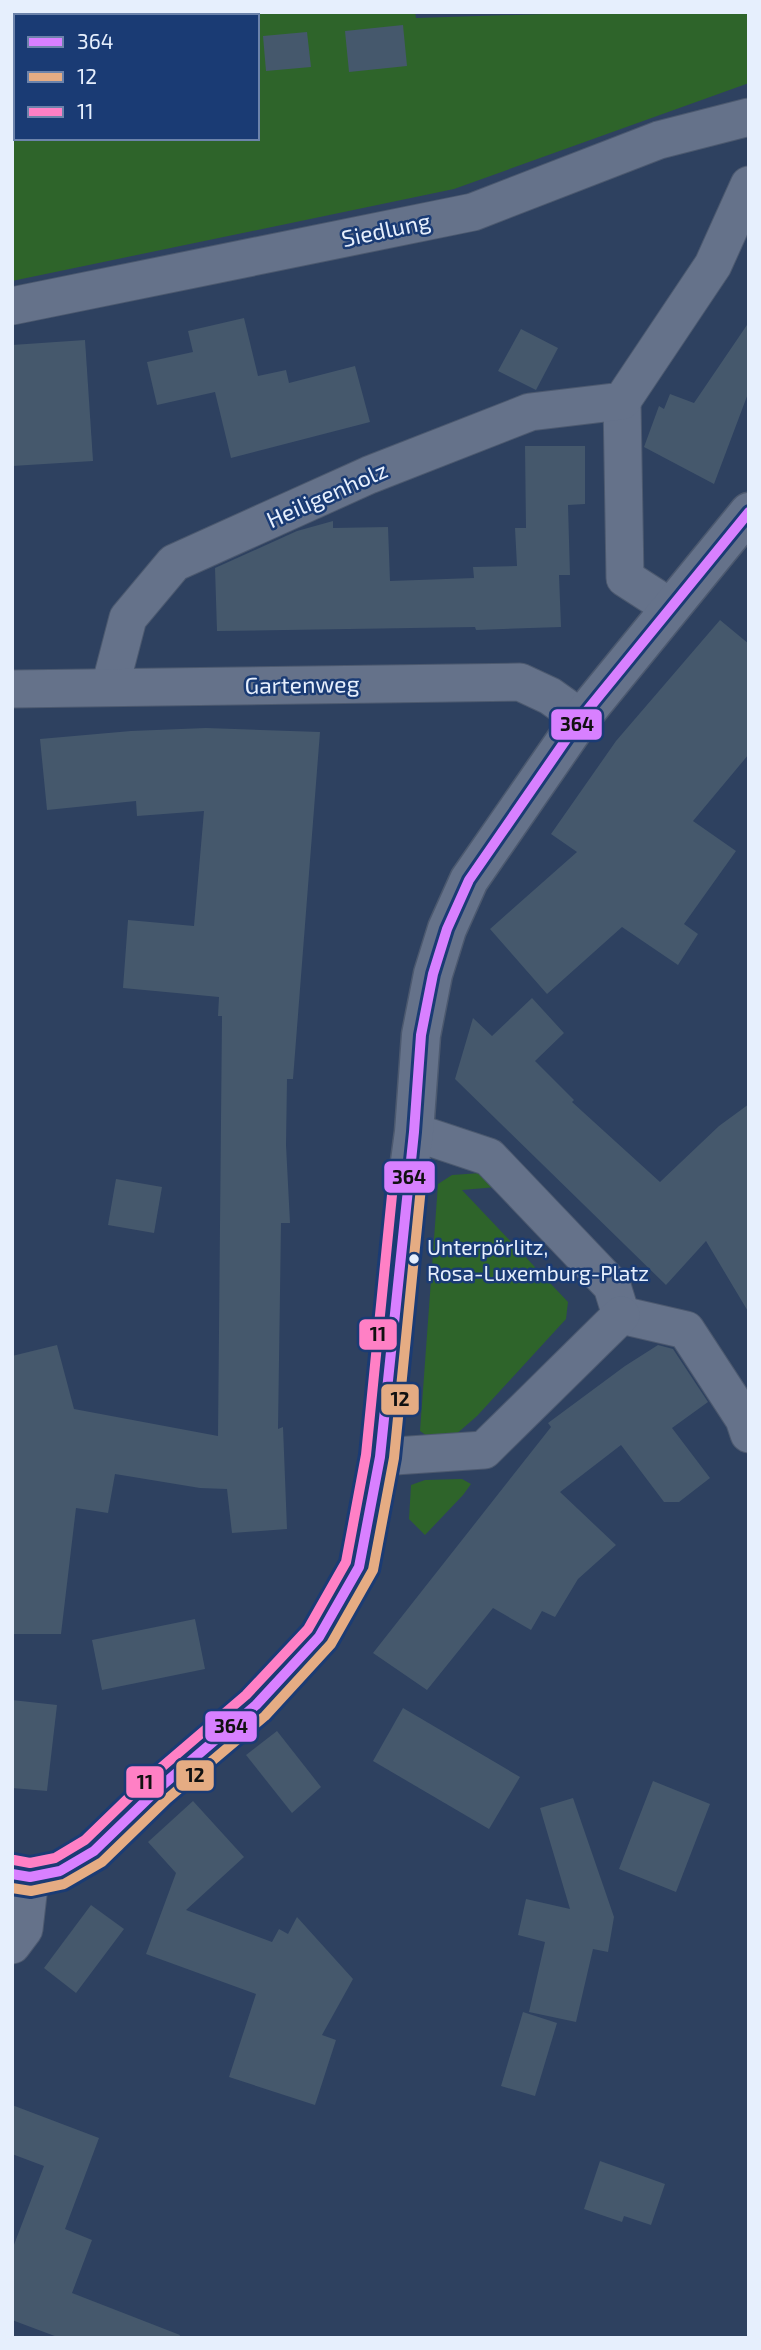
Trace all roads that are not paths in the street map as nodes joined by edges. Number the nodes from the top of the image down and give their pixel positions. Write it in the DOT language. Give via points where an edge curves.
graph roads {
  1 [pos="749,117"];
  2 [pos="749,185"];
  3 [pos="12,306"];
  4 [pos="622,401"];
  5 [pos="749,512"];
  6 [pos="670,607"];
  7 [pos="110,687"];
  8 [pos="12,689"];
  9 [pos="581,718"];
  10 [pos="414,1132"];
  11 [pos="408,1176"];
  12 [pos="399,1261"];
  13 [pos="621,1315"];
  14 [pos="749,1434"];
  15 [pos="380,1457"];
  16 [pos="21,1876"];
  17 [pos="12,1945"];
  1 -- 3 [label="street, Siedlung" via="659,140 473,212"];
  2 -- 4 [label="street" via="713,265"];
  4 -- 6 [label="street" via="625,578"];
  4 -- 7 [label="street, Heiligenholz" via="530,412 369,475 174,563 128,618"];
  5 -- 6 [label="street"];
  6 -- 9 [label="street"];
  7 -- 8 [label="street, Gartenweg"];
  7 -- 9 [label="street, Gartenweg" via="520,682"];
  9 -- 10 [label="street" via="469,880 447,929 421,1035"];
  10 -- 11 [label="street"];
  10 -- 13 [label="street" via="489,1157 612,1286"];
  11 -- 12 [label="street"];
  12 -- 15 [label="street"];
  13 -- 14 [label="street" via="686,1330"];
  13 -- 15 [label="street" via="484,1450"];
  15 -- 16 [label="street" via="359,1567 319,1637 256,1706 158,1789 94,1851 60,1871"];
  16 -- 17 [label="street" via="24,1928"];
}
